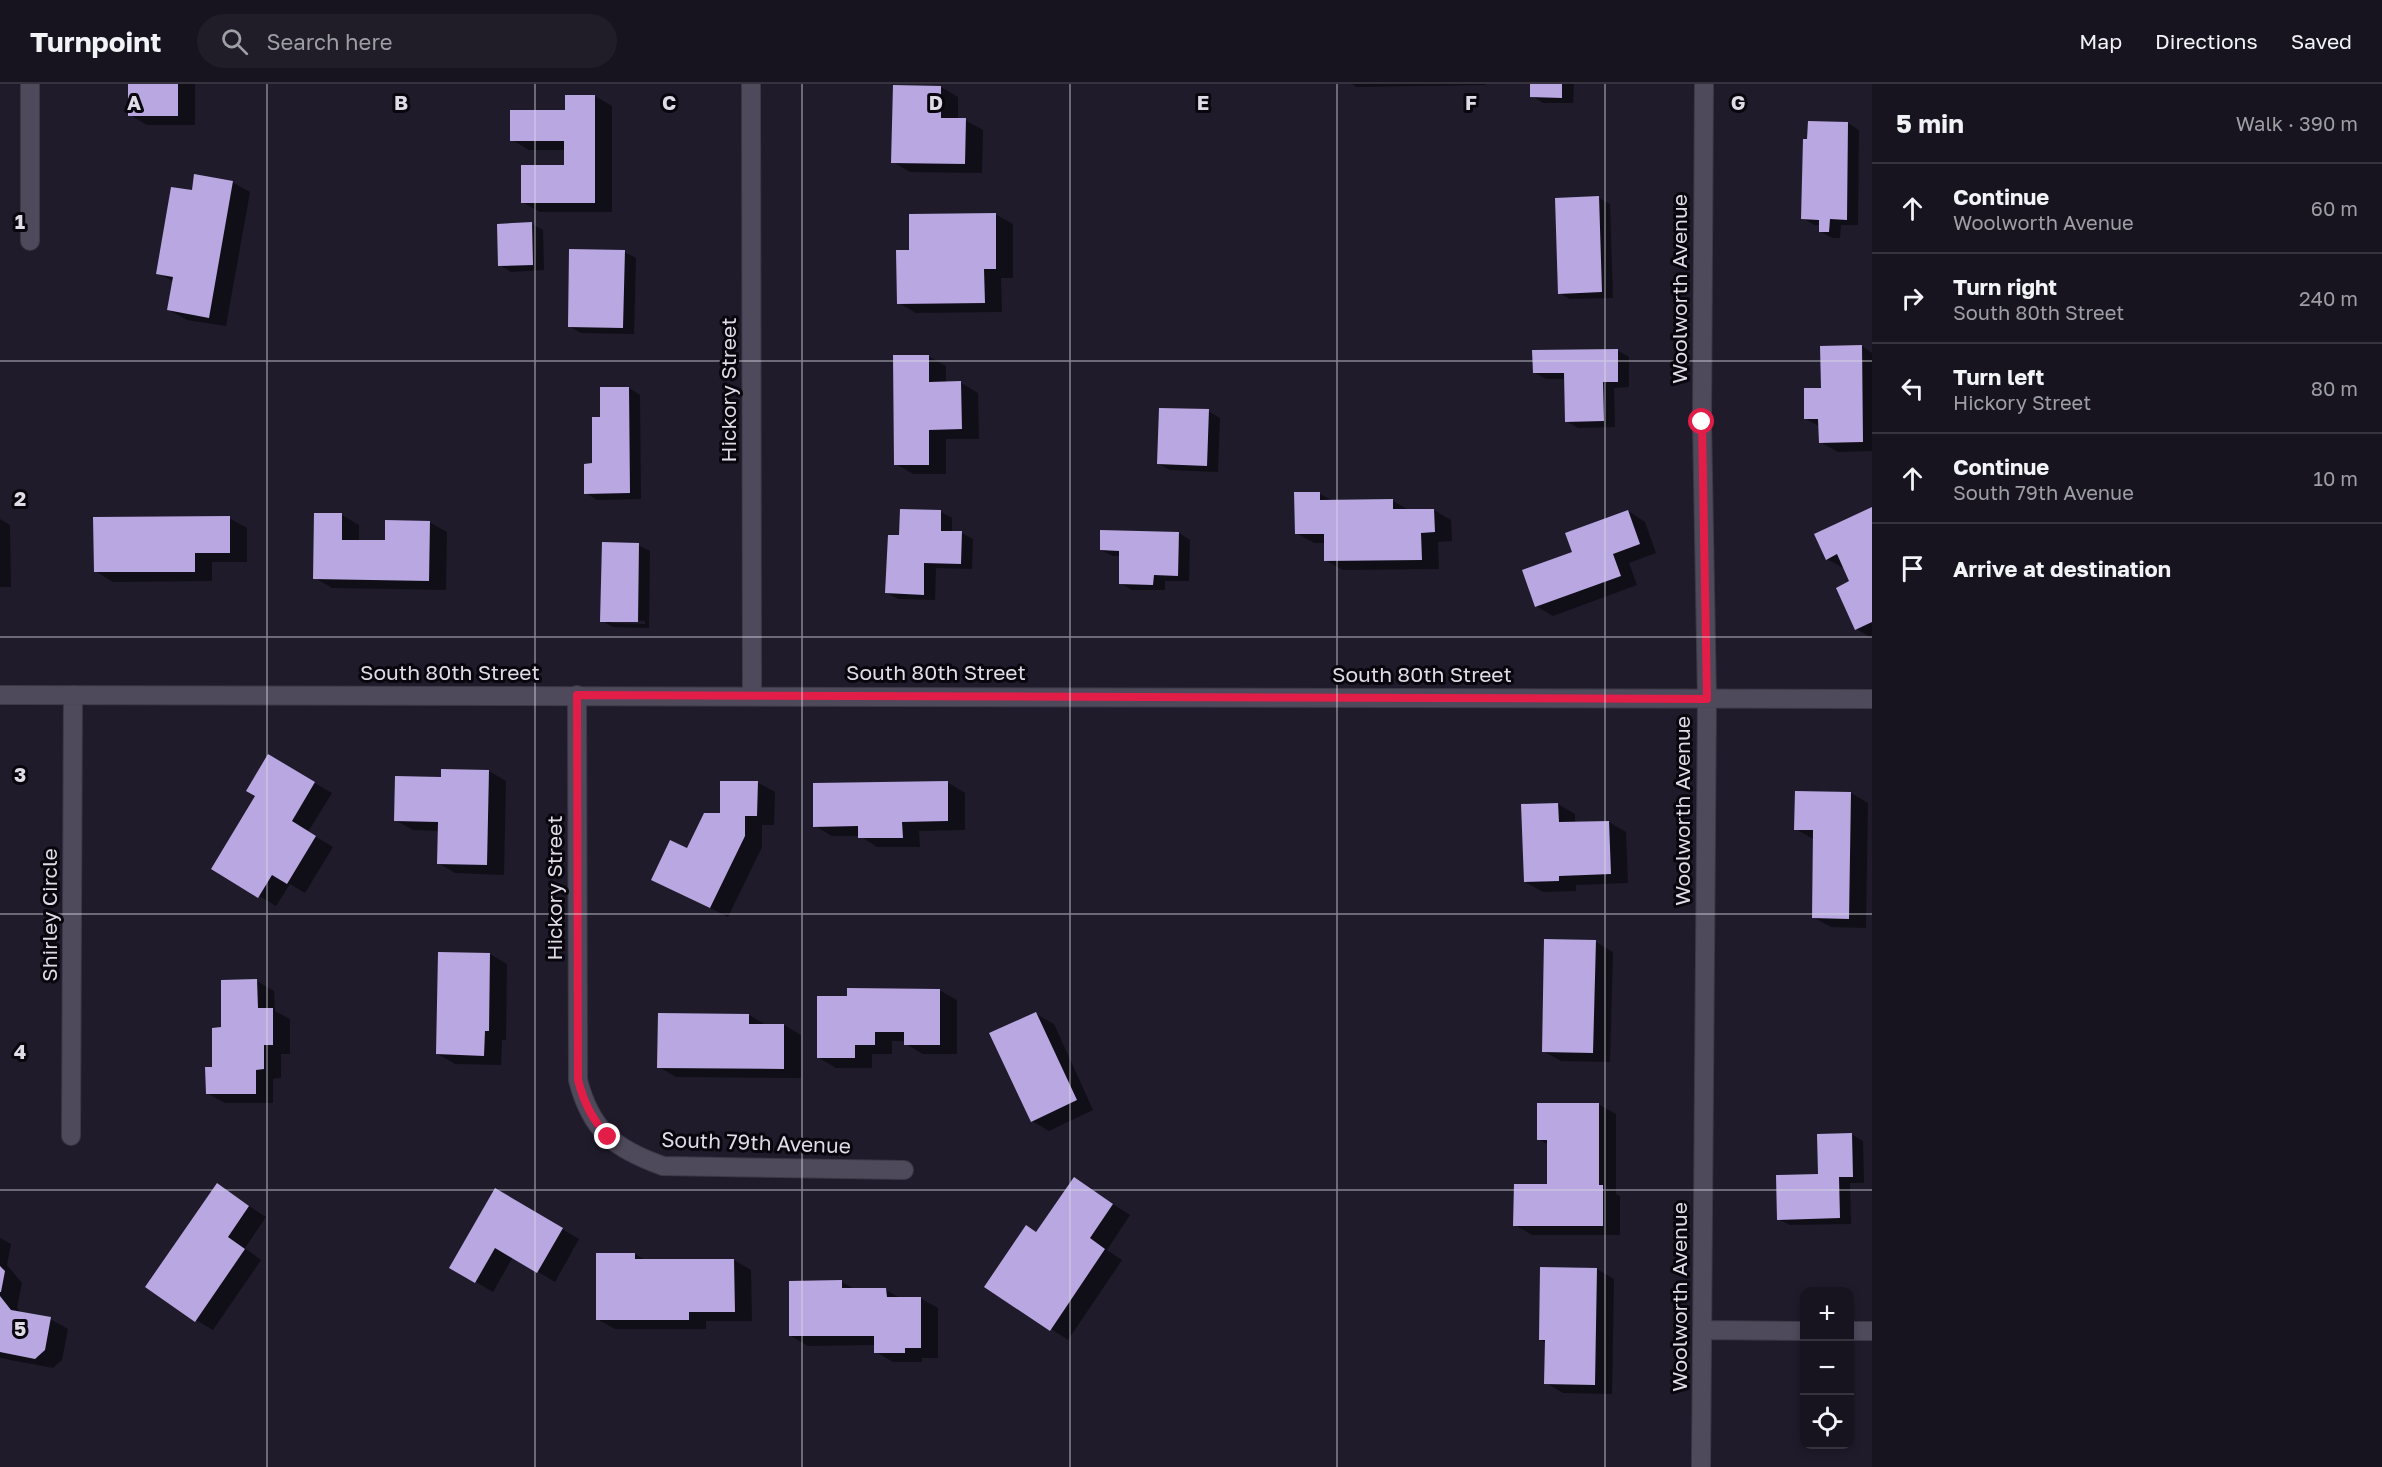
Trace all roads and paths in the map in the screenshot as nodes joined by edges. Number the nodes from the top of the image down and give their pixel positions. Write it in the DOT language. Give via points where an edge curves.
graph roads {
  1 [pos="30,84"];
  2 [pos="751,84"];
  3 [pos="1704,84"];
  4 [pos="30,241"];
  5 [pos="0,694"];
  6 [pos="73,695"];
  7 [pos="577,695"];
  8 [pos="752,695"];
  9 [pos="1707,699"];
  10 [pos="1872,699"];
  11 [pos="578,1080"];
  12 [pos="71,1136"];
  13 [pos="904,1170"];
  14 [pos="1702,1330"];
  15 [pos="1800,1330"];
  16 [pos="1854,1330"];
  17 [pos="1872,1330"];
  18 [pos="1701,1467"];
  1 -- 4 [label="street"];
  2 -- 8 [label="street, Hickory Street"];
  3 -- 9 [label="street, Woolworth Avenue" via="1702,422"];
  5 -- 6 [label="street, South 80th Street"];
  6 -- 7 [label="street, South 80th Street"];
  6 -- 12 [label="street, Shirley Circle"];
  7 -- 8 [label="street, South 80th Street"];
  7 -- 11 [label="street, Hickory Street"];
  8 -- 9 [label="street, South 80th Street"];
  9 -- 10 [label="street, South 80th Street"];
  9 -- 14 [label="street, Woolworth Avenue"];
  11 -- 13 [label="street, South 79th Avenue" via="593,1119 608,1137 633,1156 663,1166"];
  14 -- 15 [label="street"];
  14 -- 18 [label="street, Woolworth Avenue"];
  16 -- 17 [label="street"];
}
